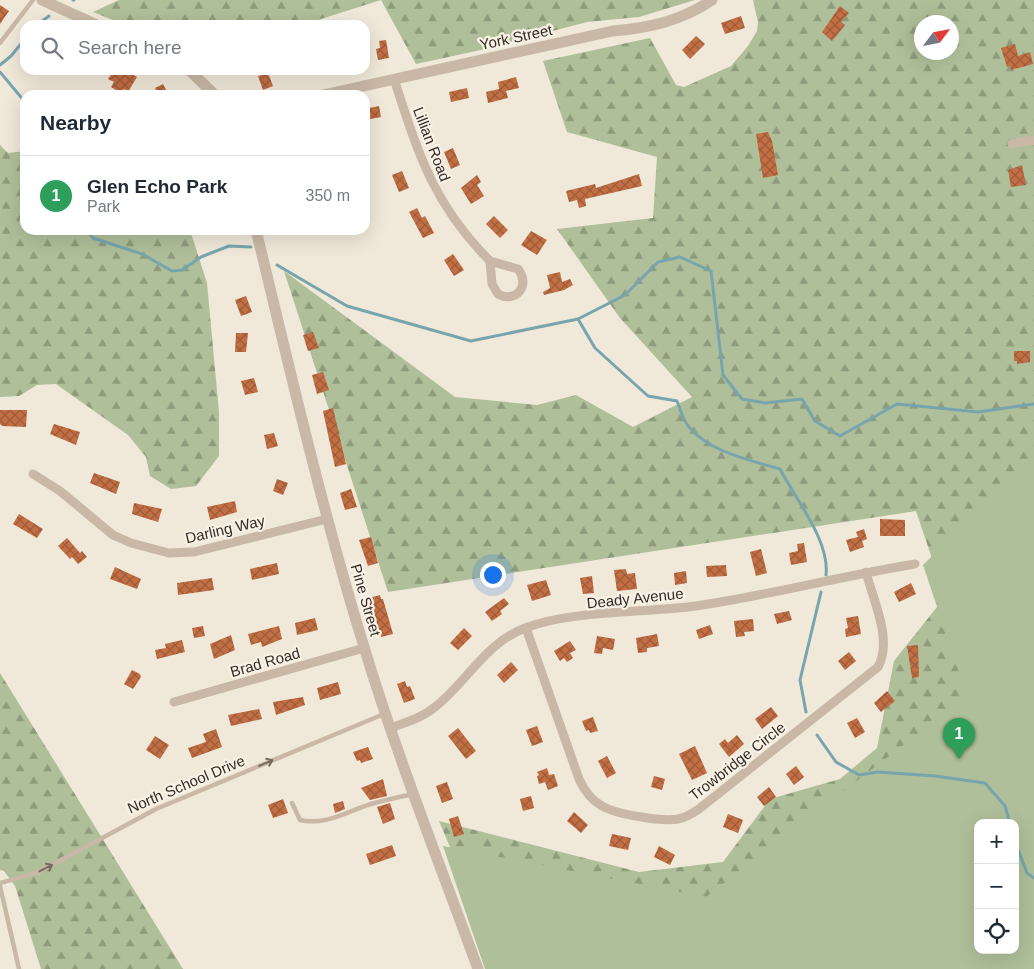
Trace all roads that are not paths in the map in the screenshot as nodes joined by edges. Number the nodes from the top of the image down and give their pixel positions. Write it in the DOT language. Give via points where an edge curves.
graph roads {
  1 [pos="33,0"];
  2 [pos="712,0"];
  3 [pos="47,1"];
  4 [pos="87,20"];
  5 [pos="0,43"];
  6 [pos="194,75"];
  7 [pos="394,79"];
  8 [pos="210,90"];
  9 [pos="345,90"];
  10 [pos="1034,140"];
  11 [pos="1012,144"];
  12 [pos="257,235"];
  13 [pos="490,261"];
  14 [pos="32,474"];
  15 [pos="326,520"];
  16 [pos="915,564"];
  17 [pos="866,572"];
  18 [pos="526,628"];
  19 [pos="364,648"];
  20 [pos="174,702"];
  21 [pos="386,713"];
  22 [pos="391,728"];
  23 [pos="414,794"];
  24 [pos="292,803"];
  25 [pos="0,884"];
  26 [pos="19,969"];
  27 [pos="478,969"];
  1 -- 5 [label="lane"];
  2 -- 7 [label="street, York Street" via="676,20 648,27 613,31"];
  3 -- 4 [label="street"];
  6 -- 8 [label="street"];
  7 -- 9 [label="street, York Street"];
  7 -- 13 [label="street, Lillian Road" via="431,184 467,237"];
  10 -- 11 [label="street"];
  12 -- 15 [label="street, Pine Street"];
  13 -- 13 [label="street" via="492,284 498,294 508,297 518,294 524,284 518,269"];
  14 -- 15 [label="street, Darling Way" via="60,491 113,535 169,553 194,552"];
  15 -- 19 [label="street, Pine Street"];
  16 -- 17 [label="street, Deady Avenue"];
  17 -- 18 [label="street, Deady Avenue" via="695,606 557,620"];
  17 -- 18 [label="street, Trowbridge Circle" via="884,639 878,667 699,809 681,818 664,819 614,811 601,806 586,792"];
  18 -- 22 [label="street, Deady Avenue" via="508,636 488,652 435,707 422,716"];
  19 -- 20 [label="street, Brad Road"];
  19 -- 21 [label="street, Pine Street"];
  21 -- 22 [label="street, Pine Street"];
  25 -- 21 [label="lane, North School Drive, one-way" via="39,872 156,808"];
  22 -- 23 [label="street, Pine Street"];
  23 -- 24 [label="lane" via="313,822 300,820"];
  23 -- 27 [label="street, Pine Street"];
  25 -- 26 [label="lane"];
}
